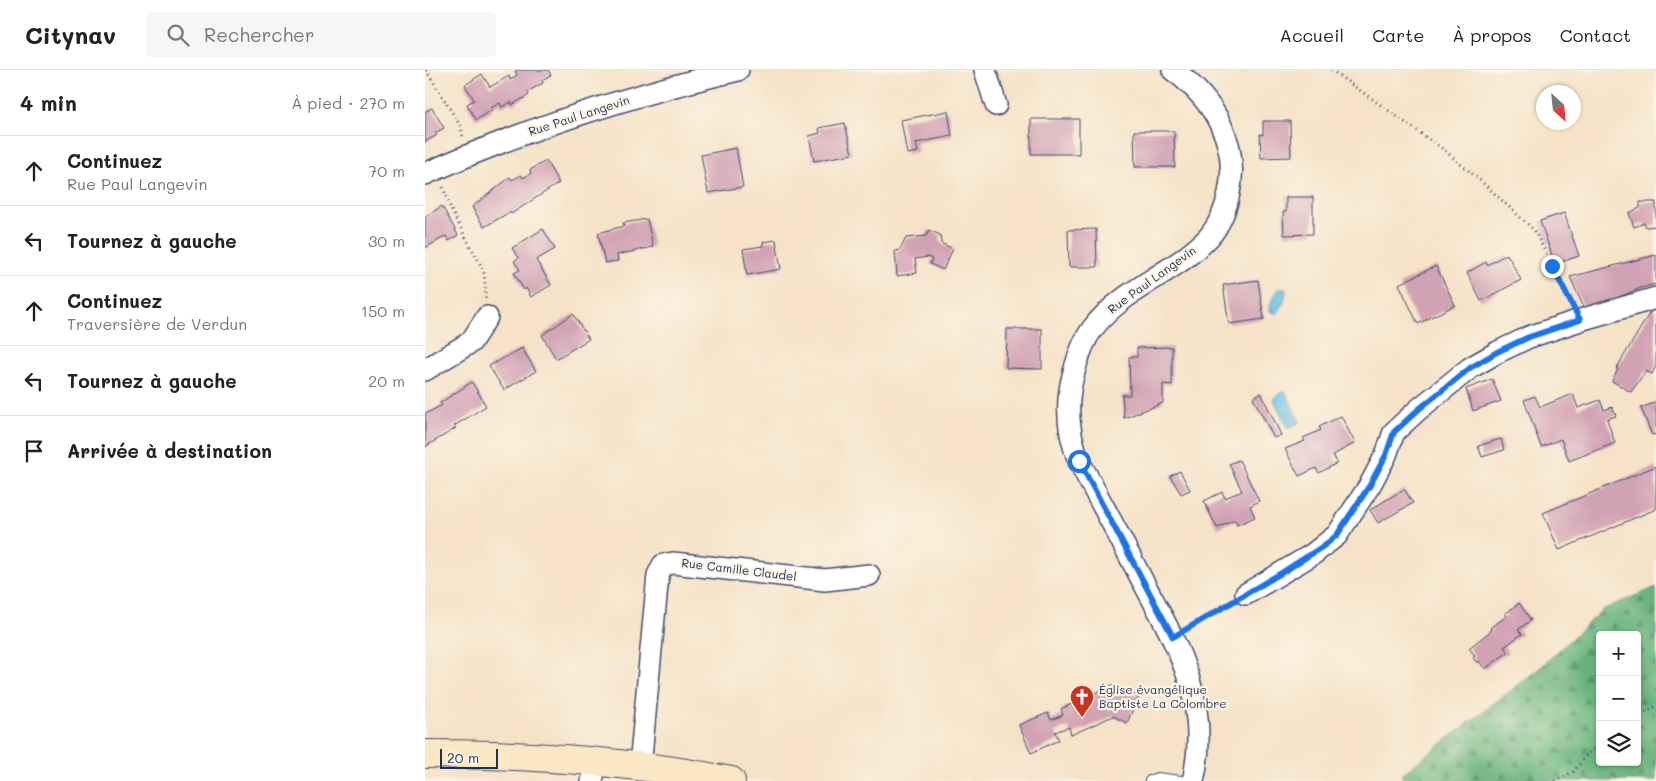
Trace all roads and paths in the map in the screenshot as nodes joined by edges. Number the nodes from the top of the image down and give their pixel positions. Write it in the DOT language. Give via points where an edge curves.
graph roads {
  1 [pos="426,70"];
  2 [pos="737,70"];
  3 [pos="985,70"];
  4 [pos="1173,70"];
  5 [pos="1331,70"];
  6 [pos="996,105"];
  7 [pos="469,155"];
  8 [pos="430,172"];
  9 [pos="1656,298"];
  10 [pos="487,317"];
  11 [pos="1580,320"];
  12 [pos="425,370"];
  13 [pos="869,575"];
  14 [pos="1246,594"];
  15 [pos="1173,637"];
  16 [pos="1656,706"];
  17 [pos="1641,715"];
  18 [pos="1596,747"];
  19 [pos="425,754"];
  20 [pos="641,767"];
  21 [pos="594,772"];
  22 [pos="731,781"];
  23 [pos="1150,781"];
  24 [pos="1181,781"];
  25 [pos="1193,781"];
  26 [pos="1555,781"];
  1 -- 7 [label="path" via="461,127"];
  2 -- 7 [label="street, Rue Paul Langevin" via="595,109"];
  3 -- 6 [label="street"];
  4 -- 15 [label="street, Rue Paul Langevin" via="1211,108 1229,142 1233,162 1227,202 1221,220 1210,236 1195,250 1123,299 1093,329 1079,352 1068,401 1070,433 1079,461"];
  5 -- 11 [label="path" via="1443,150 1534,230"];
  7 -- 8 [label="street, Rue Paul Langevin"];
  8 -- 10 [label="path" via="484,271"];
  9 -- 11 [label="street"];
  10 -- 12 [label="street" via="471,342"];
  11 -- 14 [label="street" via="1497,352 1470,368 1419,409 1394,432 1370,485 1337,535 1313,554"];
  13 -- 20 [label="street, Rue Camille Claudel" via="825,580 673,562 663,565 658,575"];
  14 -- 15 [label="path"];
  15 -- 25 [label="street, Rue Paul Langevin" via="1188,672 1197,710 1198,749"];
  16 -- 17 [label="path"];
  18 -- 26 [label="path" via="1573,772"];
  19 -- 21 [label="street" via="477,754"];
  20 -- 21 [label="street"];
  20 -- 22 [label="street"];
  23 -- 24 [label="lane" via="1157,778"];
}
